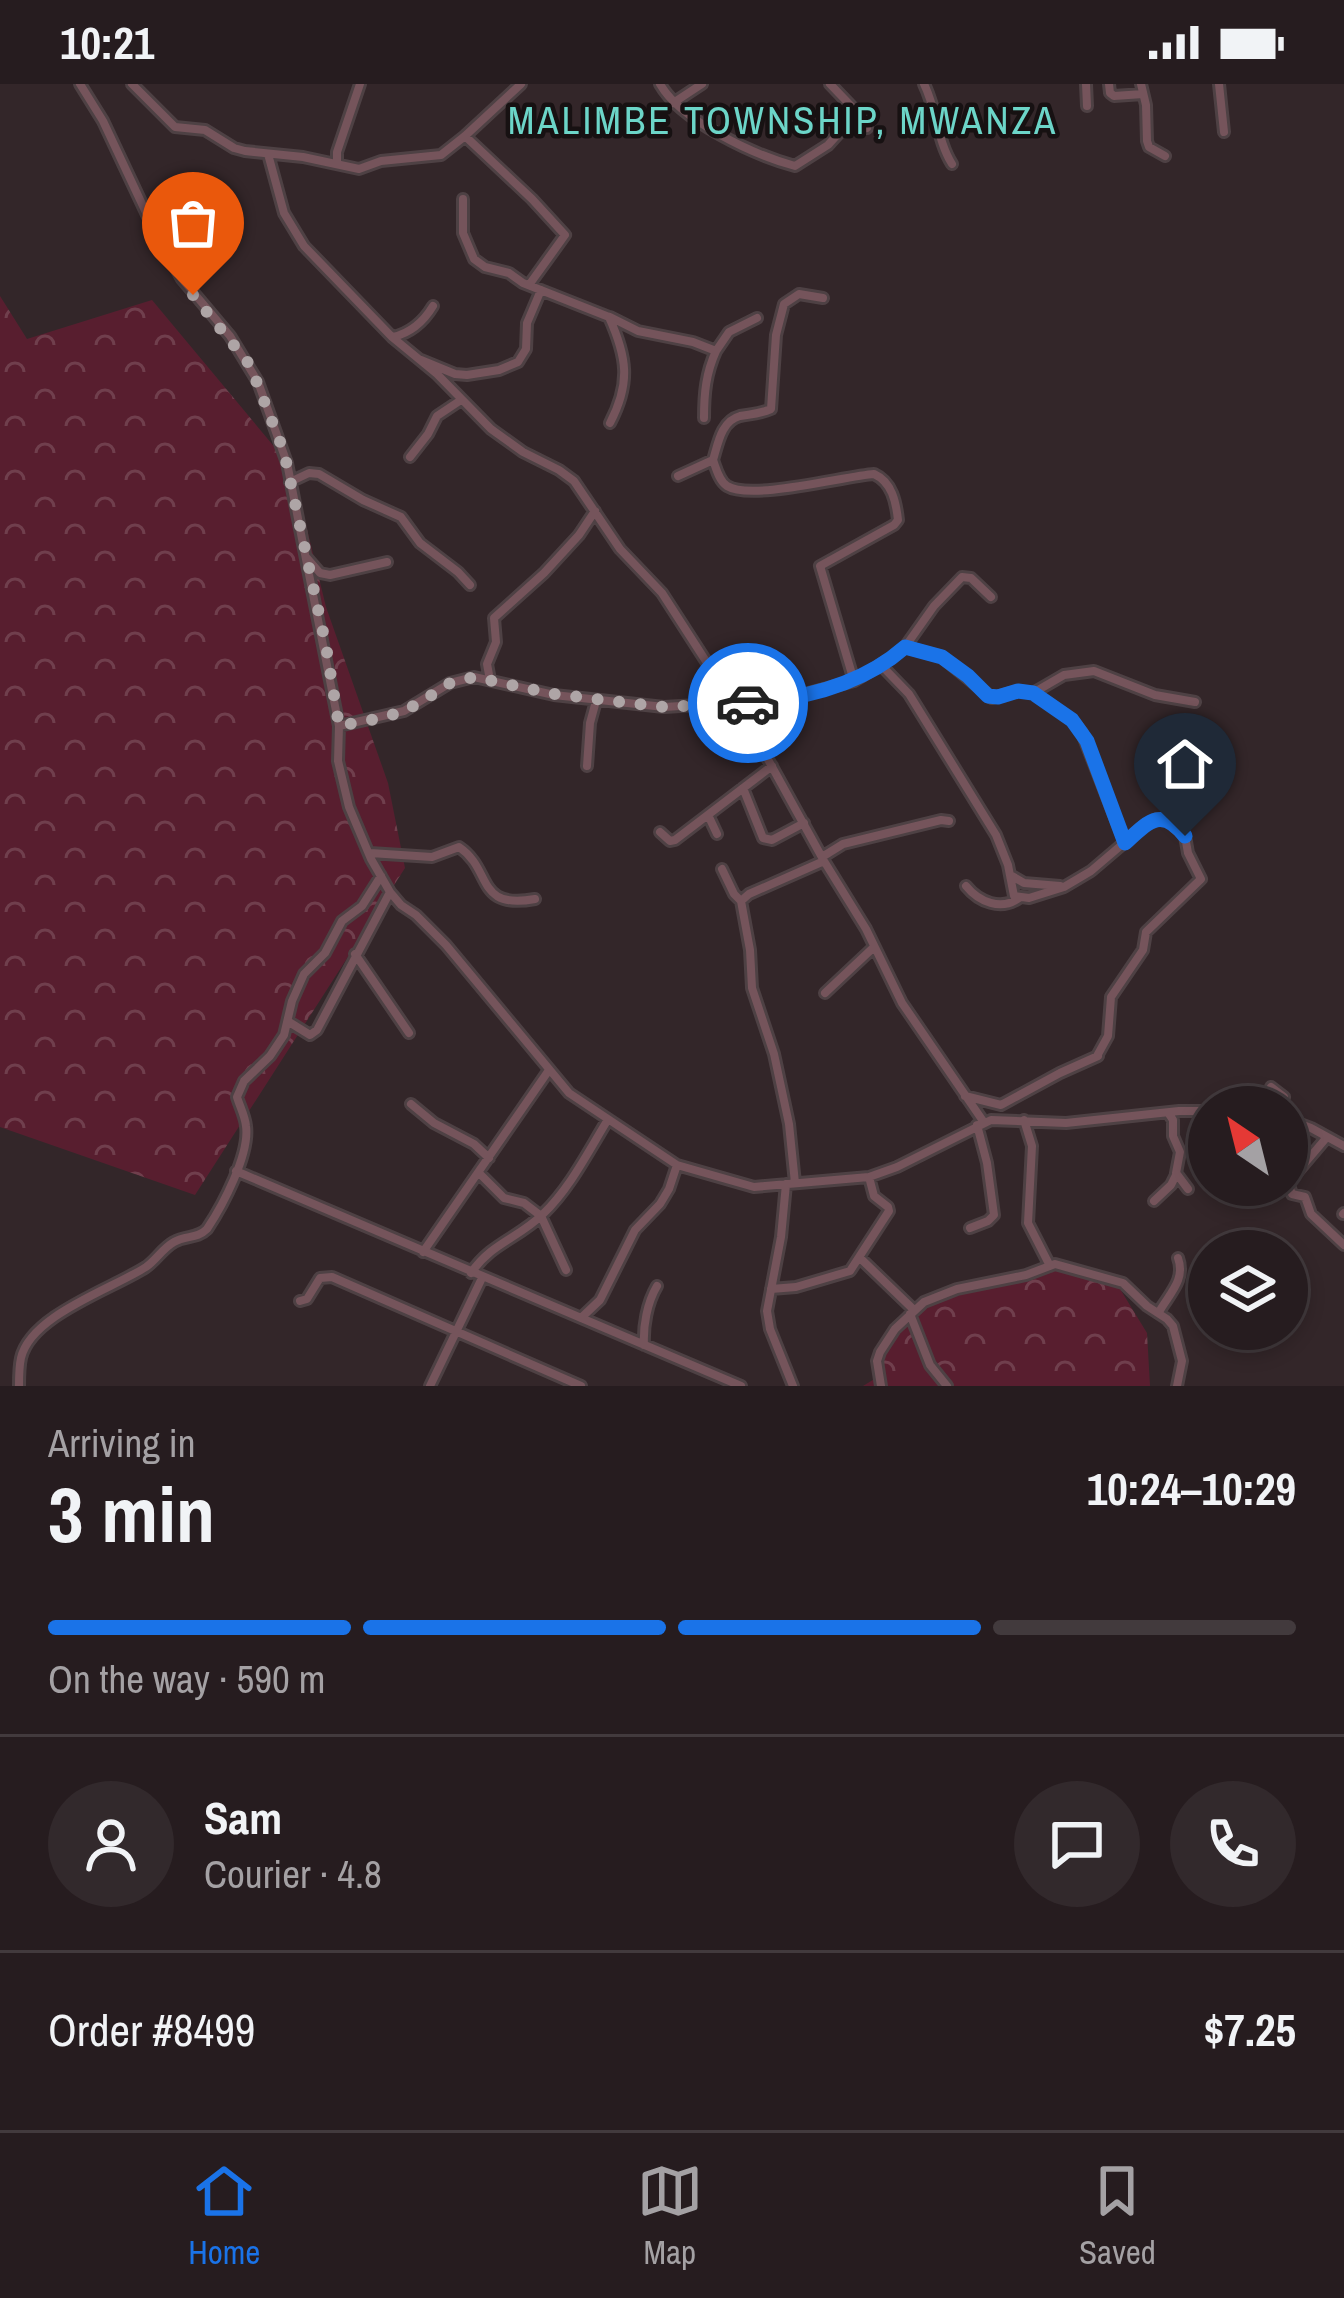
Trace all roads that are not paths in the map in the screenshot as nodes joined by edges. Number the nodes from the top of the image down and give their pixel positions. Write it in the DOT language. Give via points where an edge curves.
graph roads {
  1 [pos="80,84"];
  2 [pos="132,84"];
  3 [pos="360,84"];
  4 [pos="520,84"];
  5 [pos="660,84"];
  6 [pos="702,84"];
  7 [pos="830,84"];
  8 [pos="924,84"];
  9 [pos="1086,84"];
  10 [pos="1109,84"];
  11 [pos="1219,84"];
  12 [pos="684,89"];
  13 [pos="1142,89"];
  14 [pos="673,104"];
  15 [pos="1087,106"];
  16 [pos="857,113"];
  17 [pos="867,128"];
  18 [pos="1224,132"];
  19 [pos="465,136"];
  20 [pos="268,154"];
  21 [pos="1165,156"];
  22 [pos="337,164"];
  23 [pos="952,164"];
  24 [pos="463,199"];
  25 [pos="529,285"];
  26 [pos="541,290"];
  27 [pos="823,298"];
  28 [pos="433,306"];
  29 [pos="609,317"];
  30 [pos="757,318"];
  31 [pos="392,338"];
  32 [pos="716,351"];
  33 [pos="420,360"];
  34 [pos="461,400"];
  35 [pos="704,418"];
  36 [pos="610,423"];
  37 [pos="410,457"];
  38 [pos="713,460"];
  39 [pos="678,476"];
  40 [pos="290,482"];
  41 [pos="595,511"];
  42 [pos="306,557"];
  43 [pos="386,562"];
  44 [pos="470,585"];
  45 [pos="991,597"];
  46 [pos="905,647"];
  47 [pos="881,665"];
  48 [pos="490,680"];
  49 [pos="854,681"];
  50 [pos="1033,693"];
  51 [pos="596,700"];
  52 [pos="1195,702"];
  53 [pos="734,704"];
  54 [pos="339,726"];
  55 [pos="587,766"];
  56 [pos="772,766"];
  57 [pos="743,788"];
  58 [pos="709,817"];
  59 [pos="949,821"];
  60 [pos="804,823"];
  61 [pos="660,832"];
  62 [pos="717,834"];
  63 [pos="1125,843"];
  64 [pos="370,853"];
  65 [pos="823,859"];
  66 [pos="722,869"];
  67 [pos="1010,875"];
  68 [pos="381,876"];
  69 [pos="966,886"];
  70 [pos="1064,886"];
  71 [pos="390,892"];
  72 [pos="1019,898"];
  73 [pos="535,899"];
  74 [pos="741,902"];
  75 [pos="874,947"];
  76 [pos="356,954"];
  77 [pos="825,993"];
  78 [pos="289,1022"];
  79 [pos="409,1033"];
  80 [pos="549,1070"];
  81 [pos="963,1096"];
  82 [pos="411,1104"];
  83 [pos="1001,1105"];
  84 [pos="1188,1111"];
  85 [pos="1168,1114"];
  86 [pos="1006,1118"];
  87 [pos="608,1120"];
  88 [pos="1024,1120"];
  89 [pos="980,1123"];
  90 [pos="1308,1127"];
  91 [pos="1327,1137"];
  92 [pos="1343,1144"];
  93 [pos="489,1158"];
  94 [pos="1308,1159"];
  95 [pos="677,1165"];
  96 [pos="236,1171"];
  97 [pos="479,1173"];
  98 [pos="1176,1173"];
  99 [pos="868,1177"];
  100 [pos="790,1183"];
  101 [pos="1188,1189"];
  102 [pos="1154,1202"];
  103 [pos="1308,1206"];
  104 [pos="542,1216"];
  105 [pos="970,1228"];
  106 [pos="1344,1245"];
  107 [pos="423,1252"];
  108 [pos="859,1257"];
  109 [pos="1178,1258"];
  110 [pos="1050,1266"];
  111 [pos="566,1270"];
  112 [pos="471,1273"];
  113 [pos="482,1278"];
  114 [pos="657,1286"];
  115 [pos="771,1289"];
  116 [pos="300,1301"];
  117 [pos="912,1312"];
  118 [pos="1159,1312"];
  119 [pos="580,1318"];
  120 [pos="458,1332"];
  121 [pos="644,1345"];
  122 [pos="724,1382"];
  123 [pos="19,1386"];
  124 [pos="430,1386"];
  125 [pos="581,1386"];
  126 [pos="741,1386"];
  127 [pos="793,1386"];
  128 [pos="881,1386"];
  129 [pos="947,1386"];
  130 [pos="1177,1386"];
  1 -- 40 [label="street" via="182,279 250,365"];
  2 -- 20 [label="street" via="175,128 205,130 234,148"];
  3 -- 22 [label="street"];
  4 -- 19 [label="street"];
  5 -- 14 [label="street"];
  6 -- 12 [label="street"];
  7 -- 16 [label="street"];
  8 -- 23 [label="street"];
  9 -- 15 [label="street"];
  10 -- 13 [label="street" via="1114,96"];
  11 -- 18 [label="street"];
  12 -- 14 [label="street"];
  13 -- 21 [label="street" via="1147,141"];
  14 -- 16 [label="street" via="794,166"];
  16 -- 17 [label="street"];
  19 -- 22 [label="street" via="433,157 359,169"];
  19 -- 25 [label="street" via="565,235"];
  20 -- 22 [label="street"];
  20 -- 31 [label="street" via="284,213 304,246"];
  24 -- 25 [label="street" via="463,233 474,259"];
  25 -- 26 [label="street"];
  26 -- 29 [label="street"];
  26 -- 33 [label="street" via="518,362 467,375"];
  27 -- 38 [label="street" via="799,294 784,304 771,409 730,419"];
  28 -- 31 [label="street"];
  29 -- 32 [label="street"];
  29 -- 36 [label="street" via="624,372"];
  30 -- 32 [label="street" via="729,332"];
  31 -- 33 [label="street"];
  32 -- 35 [label="street"];
  33 -- 34 [label="street"];
  34 -- 37 [label="street" via="436,416"];
  34 -- 41 [label="street" via="508,443 569,477"];
  38 -- 39 [label="street"];
  38 -- 49 [label="street" via="730,488 874,474 888,483 894,526 820,566"];
  40 -- 42 [label="street"];
  40 -- 44 [label="street" via="320,474 398,514"];
  41 -- 48 [label="street" via="494,618"];
  41 -- 53 [label="street" via="662,593"];
  42 -- 43 [label="street" via="330,575"];
  42 -- 54 [label="street"];
  45 -- 46 [label="street" via="962,577"];
  46 -- 47 [label="street"];
  46 -- 50 [label="street" via="942,657 992,698"];
  47 -- 49 [label="street"];
  47 -- 67 [label="street" via="917,706 1002,846"];
  48 -- 51 [label="street"];
  48 -- 54 [label="street" via="460,679 404,711"];
  49 -- 53 [label="street"];
  50 -- 52 [label="street" via="1064,675 1094,671"];
  50 -- 63 [label="street" via="1082,733"];
  51 -- 53 [label="street"];
  51 -- 55 [label="street"];
  53 -- 56 [label="street"];
  54 -- 64 [label="street" via="346,796"];
  56 -- 57 [label="street"];
  56 -- 60 [label="street"];
  57 -- 58 [label="street"];
  57 -- 60 [label="street" via="764,838"];
  58 -- 61 [label="street" via="674,840"];
  58 -- 62 [label="street"];
  59 -- 65 [label="street" via="843,844"];
  60 -- 65 [label="street"];
  63 -- 70 [label="street"];
  63 -- 83 [label="street" via="1150,821 1167,819 1185,836 1201,879 1146,932 1111,997 1099,1055"];
  64 -- 68 [label="street"];
  64 -- 73 [label="street" via="439,856 459,847 496,896"];
  65 -- 74 [label="street"];
  65 -- 75 [label="street"];
  66 -- 74 [label="street"];
  67 -- 70 [label="street" via="1024,884"];
  67 -- 72 [label="street"];
  68 -- 71 [label="street"];
  68 -- 78 [label="street" via="304,974"];
  69 -- 72 [label="street" via="992,903"];
  70 -- 72 [label="street"];
  71 -- 76 [label="street"];
  71 -- 80 [label="street" via="446,945"];
  74 -- 100 [label="street" via="752,988 789,1124"];
  75 -- 77 [label="street"];
  75 -- 81 [label="street"];
  76 -- 78 [label="street" via="313,1034"];
  76 -- 79 [label="street"];
  78 -- 96 [label="street" via="240,1089 247,1132"];
  80 -- 87 [label="street"];
  80 -- 93 [label="street"];
  81 -- 83 [label="street"];
  81 -- 89 [label="street"];
  82 -- 93 [label="street"];
  83 -- 86 [label="street"];
  84 -- 85 [label="street"];
  85 -- 88 [label="street"];
  85 -- 98 [label="street" via="1180,1152"];
  86 -- 88 [label="street"];
  86 -- 89 [label="street"];
  87 -- 95 [label="street"];
  87 -- 104 [label="street"];
  88 -- 110 [label="street" via="1032,1146 1028,1222"];
  89 -- 99 [label="street"];
  89 -- 105 [label="street" via="994,1215"];
  90 -- 91 [label="street"];
  91 -- 92 [label="street"];
  91 -- 94 [label="street"];
  93 -- 97 [label="street"];
  95 -- 100 [label="street" via="754,1187"];
  95 -- 119 [label="street" via="600,1300"];
  96 -- 107 [label="street"];
  96 -- 123 [label="street" via="201,1235 173,1243 36,1333 21,1357"];
  97 -- 104 [label="street" via="504,1198"];
  97 -- 107 [label="street"];
  98 -- 101 [label="street"];
  98 -- 102 [label="street"];
  99 -- 100 [label="street"];
  99 -- 108 [label="street" via="889,1211"];
  100 -- 115 [label="street"];
  103 -- 106 [label="street"];
  104 -- 111 [label="street"];
  104 -- 112 [label="street" via="486,1252"];
  107 -- 112 [label="street"];
  108 -- 115 [label="street" via="843,1274"];
  108 -- 117 [label="street"];
  109 -- 118 [label="street" via="1180,1280"];
  110 -- 117 [label="street" via="956,1289"];
  110 -- 118 [label="street" via="1118,1281"];
  112 -- 113 [label="street"];
  113 -- 119 [label="street"];
  113 -- 120 [label="street"];
  114 -- 121 [label="street"];
  115 -- 127 [label="street" via="767,1318"];
  116 -- 120 [label="street" via="320,1278 332,1277"];
  117 -- 128 [label="street" via="878,1357"];
  117 -- 129 [label="street" via="930,1365"];
  118 -- 130 [label="street" via="1173,1326 1182,1361"];
  119 -- 121 [label="street"];
  120 -- 124 [label="street"];
  120 -- 125 [label="street"];
  121 -- 122 [label="street"];
  122 -- 126 [label="street"];
}
